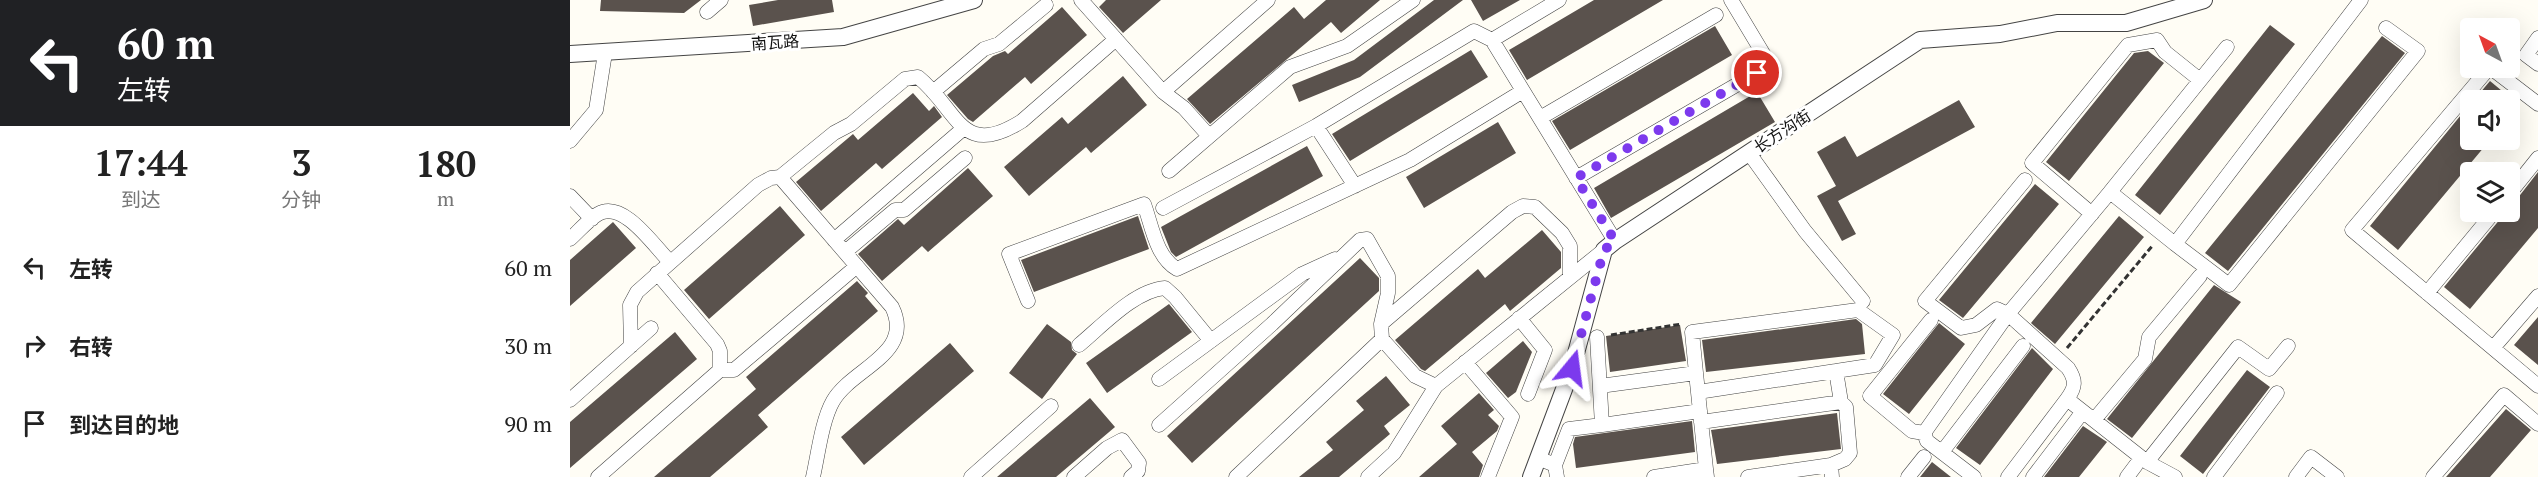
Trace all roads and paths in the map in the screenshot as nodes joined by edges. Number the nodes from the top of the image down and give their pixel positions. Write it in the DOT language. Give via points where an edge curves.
graph roads {
  1 [pos="721,0"];
  2 [pos="974,0"];
  3 [pos="1268,0"];
  4 [pos="1413,0"];
  5 [pos="1559,0"];
  6 [pos="1731,0"];
  7 [pos="2204,0"];
  8 [pos="2361,0"];
  9 [pos="1087,2"];
  10 [pos="1046,5"];
  11 [pos="707,12"];
  12 [pos="1716,15"];
  13 [pos="2386,28"];
  14 [pos="2538,38"];
  15 [pos="1116,39"];
  16 [pos="1492,40"];
  17 [pos="2227,46"];
  18 [pos="605,53"];
  19 [pos="570,54"];
  20 [pos="2538,64"];
  21 [pos="2481,78"];
  22 [pos="2503,78"];
  23 [pos="2200,80"];
  24 [pos="1523,91"];
  25 [pos="933,92"];
  26 [pos="1163,92"];
  27 [pos="2538,104"];
  28 [pos="1540,118"];
  29 [pos="1316,126"];
  30 [pos="964,128"];
  31 [pos="1209,136"];
  32 [pos="570,141"];
  33 [pos="1749,153"];
  34 [pos="965,158"];
  35 [pos="2538,158"];
  36 [pos="1169,171"];
  37 [pos="780,177"];
  38 [pos="1576,178"];
  39 [pos="2025,180"];
  40 [pos="2520,180"];
  41 [pos="1355,186"];
  42 [pos="2110,192"];
  43 [pos="570,196"];
  44 [pos="1163,208"];
  45 [pos="2092,214"];
  46 [pos="592,219"];
  47 [pos="2486,222"];
  48 [pos="570,239"];
  49 [pos="834,240"];
  50 [pos="2154,243"];
  51 [pos="2175,244"];
  52 [pos="1609,245"];
  53 [pos="845,252"];
  54 [pos="1347,252"];
  55 [pos="670,262"];
  56 [pos="856,266"];
  57 [pos="657,273"];
  58 [pos="1570,276"];
  59 [pos="2200,276"];
  60 [pos="2427,293"];
  61 [pos="2538,296"];
  62 [pos="1028,301"];
  63 [pos="1863,301"];
  64 [pos="2008,314"];
  65 [pos="1519,318"];
  66 [pos="1931,320"];
  67 [pos="1381,324"];
  68 [pos="651,328"];
  69 [pos="1692,332"];
  70 [pos="1597,337"];
  71 [pos="1382,339"];
  72 [pos="1211,341"];
  73 [pos="1079,345"];
  74 [pos="631,346"];
  75 [pos="2023,346"];
  76 [pos="2288,346"];
  77 [pos="2493,348"];
  78 [pos="2058,359"];
  79 [pos="1465,362"];
  80 [pos="720,370"];
  81 [pos="1836,371"];
  82 [pos="1696,373"];
  83 [pos="1159,379"];
  84 [pos="1436,386"];
  85 [pos="1600,386"];
  86 [pos="2538,386"];
  87 [pos="1698,392"];
  88 [pos="2277,393"];
  89 [pos="1528,394"];
  90 [pos="2067,399"];
  91 [pos="570,400"];
  92 [pos="1841,402"];
  93 [pos="1050,406"];
  94 [pos="1700,416"];
  95 [pos="2078,418"];
  96 [pos="2094,420"];
  97 [pos="1159,424"];
  98 [pos="2538,424"];
  99 [pos="1602,425"];
  100 [pos="1924,433"];
  101 [pos="1942,452"];
  102 [pos="1924,457"];
  103 [pos="1538,458"];
  104 [pos="2142,464"];
  105 [pos="1831,471"];
  106 [pos="1556,473"];
  107 [pos="1707,473"];
  108 [pos="598,477"];
  109 [pos="813,477"];
  110 [pos="971,477"];
  111 [pos="1074,477"];
  112 [pos="1131,477"];
  113 [pos="1236,477"];
  114 [pos="1368,477"];
  115 [pos="1488,477"];
  116 [pos="1531,477"];
  117 [pos="1654,477"];
  118 [pos="1748,477"];
  119 [pos="1908,477"];
  120 [pos="1974,477"];
  121 [pos="2008,477"];
  122 [pos="2033,477"];
  123 [pos="2127,477"];
  124 [pos="2175,477"];
  125 [pos="2214,477"];
  126 [pos="2296,477"];
  127 [pos="2337,477"];
  128 [pos="2433,477"];
  1 -- 11 [label="street"];
  2 -- 18 [label="street, 南瓦路" via="843,37"];
  3 -- 26 [label="street"];
  4 -- 31 [label="street" via="1347,46 1290,67"];
  5 -- 16 [label="street"];
  6 -- 38 [label="street" via="1767,60 1757,73"];
  7 -- 33 [label="street, 长方沟街" via="2126,23 2057,23 2000,34 1920,40"];
  8 -- 51 [label="street"];
  9 -- 15 [label="street"];
  10 -- 25 [label="street"];
  12 -- 28 [label="street"];
  13 -- 51 [label="street" via="2418,51 2229,285"];
  14 -- 20 [label="street" via="2526,55"];
  15 -- 26 [label="street"];
  15 -- 30 [label="street" via="1007,130 979,136"];
  16 -- 24 [label="street"];
  16 -- 29 [label="street" via="1473,30"];
  17 -- 23 [label="street"];
  18 -- 19 [label="street, 南瓦路"];
  18 -- 32 [label="street" via="596,110"];
  21 -- 60 [label="street" via="2352,230"];
  22 -- 27 [label="street"];
  23 -- 42 [label="street"];
  23 -- 45 [label="street" via="2165,52 2157,40 2127,45 2032,164"];
  24 -- 28 [label="street"];
  24 -- 41 [label="street" via="1410,160"];
  25 -- 30 [label="street"];
  25 -- 37 [label="street" via="918,77 904,79"];
  26 -- 31 [label="street"];
  28 -- 38 [label="street"];
  29 -- 41 [label="street"];
  29 -- 44 [label="street"];
  30 -- 49 [label="street"];
  31 -- 36 [label="street"];
  33 -- 52 [label="street, 长方沟街"];
  33 -- 63 [label="street" via="1805,231"];
  34 -- 53 [label="street" via="904,210 895,210"];
  35 -- 40 [label="street"];
  37 -- 49 [label="street"];
  37 -- 55 [label="street" via="758,185"];
  38 -- 52 [label="street"];
  39 -- 64 [label="street" via="1925,301 1961,328 1976,325 1997,309"];
  41 -- 62 [label="street" via="1178,269 1162,255 1144,204 1009,254"];
  42 -- 45 [label="street"];
  42 -- 51 [label="street"];
  43 -- 46 [label="street"];
  45 -- 64 [label="street"];
  46 -- 48 [label="street"];
  46 -- 55 [label="street" via="607,211 620,212"];
  47 -- 60 [label="street"];
  49 -- 53 [label="street"];
  50 -- 78 [label="path"];
  52 -- 58 [label="street"];
  52 -- 103 [label="street" via="1572,368"];
  53 -- 56 [label="street"];
  54 -- 67 [label="street" via="1367,239 1388,276"];
  54 -- 72 [label="street" via="1302,274"];
  54 -- 97 [label="street"];
  55 -- 57 [label="street"];
  56 -- 80 [label="street" via="734,370"];
  56 -- 109 [label="street" via="892,307 898,328 883,355 832,402"];
  57 -- 74 [label="street" via="637,292 630,305"];
  57 -- 80 [label="street" via="717,344"];
  58 -- 65 [label="street"];
  58 -- 67 [label="street" via="1570,246 1562,233 1536,207 1523,206"];
  59 -- 96 [label="street" via="2149,337 2145,359"];
  60 -- 77 [label="street"];
  61 -- 77 [label="street"];
  64 -- 78 [label="street"];
  64 -- 100 [label="street"];
  65 -- 79 [label="street"];
  65 -- 89 [label="street" via="1545,350"];
  66 -- 100 [label="street" via="1870,396 1912,430"];
  67 -- 71 [label="street"];
  68 -- 74 [label="street"];
  69 -- 70 [label="path" via="1685,324"];
  69 -- 81 [label="street" via="1858,310 1893,335 1875,365"];
  69 -- 82 [label="street"];
  70 -- 85 [label="street"];
  71 -- 84 [label="street" via="1415,375"];
  71 -- 113 [label="street"];
  72 -- 73 [label="street" via="1165,288 1139,296"];
  72 -- 83 [label="street"];
  74 -- 91 [label="street"];
  75 -- 101 [label="street"];
  76 -- 104 [label="street" via="2269,369 2238,347"];
  77 -- 86 [label="street"];
  78 -- 90 [label="street" via="2074,378 2074,388"];
  79 -- 84 [label="street"];
  79 -- 115 [label="street" via="1512,417"];
  80 -- 108 [label="street"];
  81 -- 87 [label="street"];
  81 -- 92 [label="street"];
  82 -- 85 [label="street"];
  82 -- 87 [label="street"];
  84 -- 114 [label="street" via="1394,453"];
  85 -- 99 [label="street"];
  87 -- 94 [label="street"];
  88 -- 125 [label="street"];
  90 -- 96 [label="street"];
  90 -- 121 [label="street"];
  92 -- 94 [label="street"];
  92 -- 105 [label="street" via="1846,407 1850,453"];
  93 -- 110 [label="street"];
  94 -- 99 [label="street"];
  94 -- 107 [label="street"];
  95 -- 122 [label="street"];
  96 -- 104 [label="street"];
  98 -- 128 [label="street" via="2504,395"];
  99 -- 106 [label="street" via="1569,429"];
  100 -- 101 [label="street" via="1927,441"];
  101 -- 120 [label="street"];
  102 -- 119 [label="street"];
  103 -- 106 [label="street"];
  103 -- 116 [label="street"];
  104 -- 123 [label="street"];
  104 -- 124 [label="street"];
  105 -- 118 [label="street"];
  107 -- 117 [label="street"];
  111 -- 112 [label="street" via="1122,440 1139,463 1138,471"];
  126 -- 127 [label="street" via="2312,457"];
}
